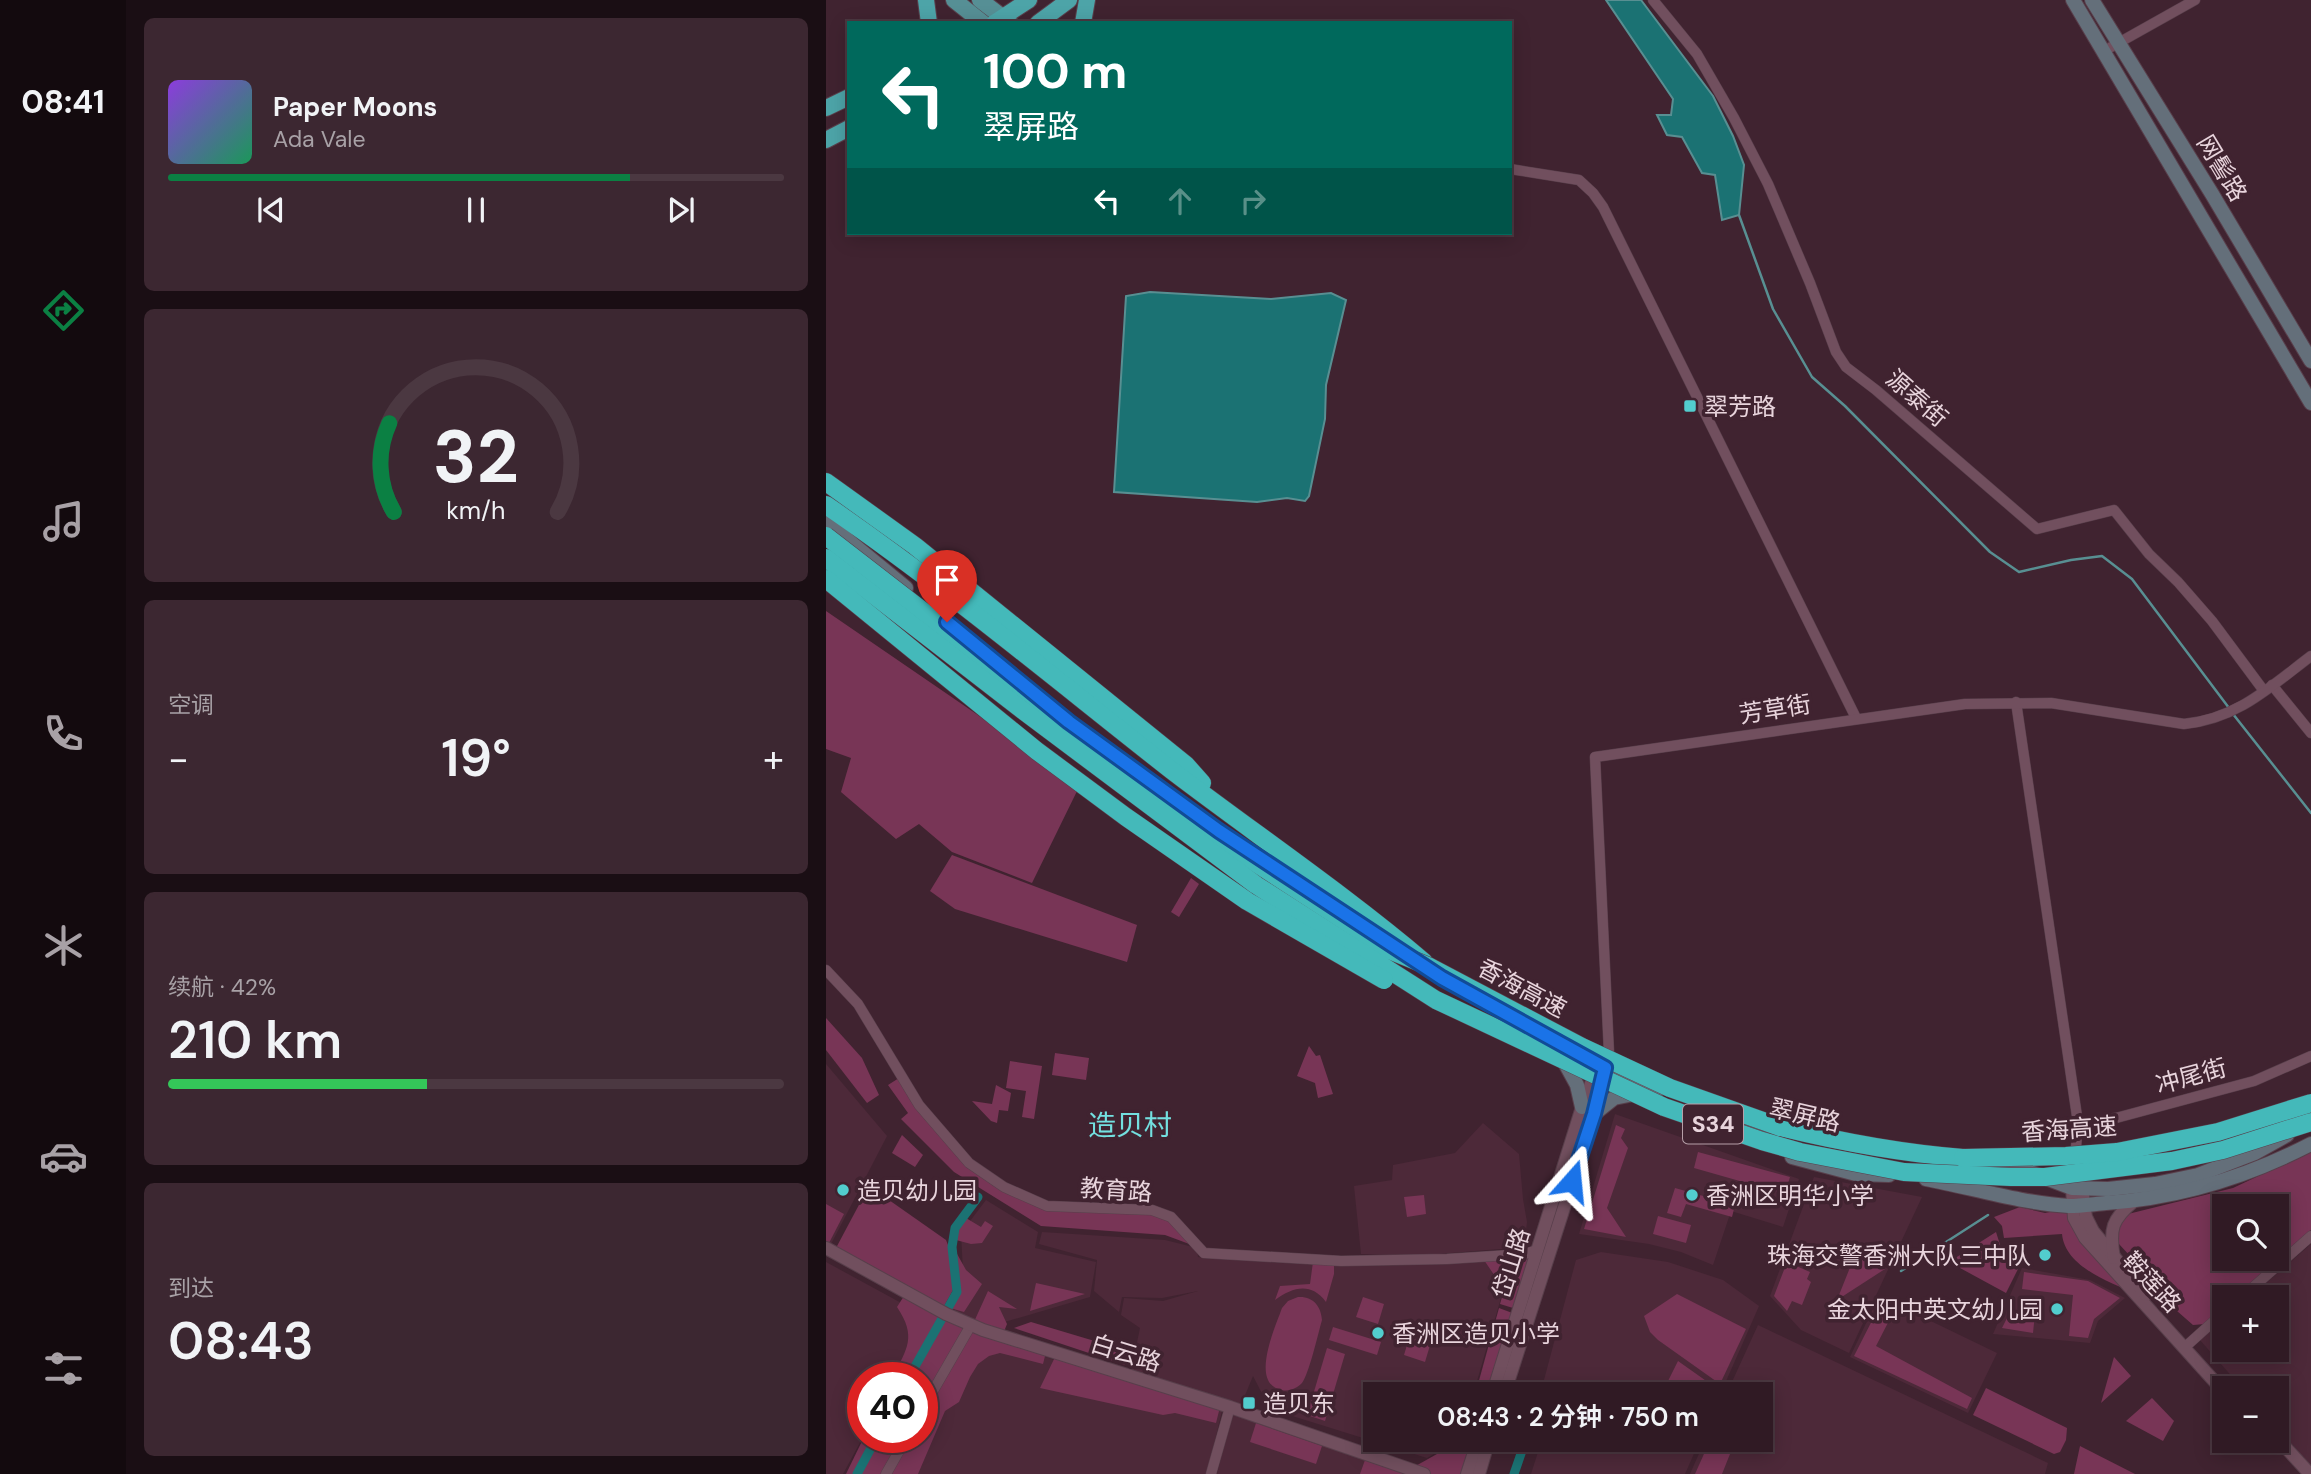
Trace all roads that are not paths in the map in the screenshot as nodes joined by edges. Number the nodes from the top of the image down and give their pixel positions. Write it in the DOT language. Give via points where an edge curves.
graph roads {
  1 [pos="926,0"];
  2 [pos="954,0"];
  3 [pos="981,0"];
  4 [pos="1029,0"];
  5 [pos="1069,0"];
  6 [pos="1087,0"];
  7 [pos="1653,0"];
  8 [pos="2073,0"];
  9 [pos="2092,0"];
  10 [pos="2195,0"];
  11 [pos="929,21"];
  12 [pos="980,21"];
  13 [pos="1002,21"];
  14 [pos="1041,21"];
  15 [pos="1083,21"];
  16 [pos="2118,42"];
  17 [pos="2104,51"];
  18 [pos="847,98"];
  19 [pos="826,108"];
  20 [pos="847,129"];
  21 [pos="826,140"];
  22 [pos="1512,169"];
  23 [pos="2311,361"];
  24 [pos="2311,403"];
  25 [pos="829,483"];
  26 [pos="826,505"];
  27 [pos="826,522"];
  28 [pos="826,536"];
  29 [pos="826,561"];
  30 [pos="826,580"];
  31 [pos="913,629"];
  32 [pos="2311,656"];
  33 [pos="2268,688"];
  34 [pos="2016,702"];
  35 [pos="1856,718"];
  36 [pos="2311,733"];
  37 [pos="1227,813"];
  38 [pos="1427,966"];
  39 [pos="826,970"];
  40 [pos="1436,1000"];
  41 [pos="2311,1056"];
  42 [pos="1566,1065"];
  43 [pos="1601,1067"];
  44 [pos="1597,1082"];
  45 [pos="1629,1095"];
  46 [pos="2311,1103"];
  47 [pos="1588,1110"];
  48 [pos="2311,1122"];
  49 [pos="2078,1123"];
  50 [pos="2311,1144"];
  51 [pos="2200,1181"];
  52 [pos="2077,1189"];
  53 [pos="2134,1201"];
  54 [pos="2078,1205"];
  55 [pos="2311,1236"];
  56 [pos="826,1248"];
  57 [pos="1537,1251"];
  58 [pos="2114,1258"];
  59 [pos="2256,1285"];
  60 [pos="2212,1323"];
  61 [pos="971,1325"];
  62 [pos="2187,1345"];
  63 [pos="2219,1376"];
  64 [pos="2212,1377"];
  65 [pos="938,1382"];
  66 [pos="1496,1382"];
  67 [pos="1508,1382"];
  68 [pos="1230,1407"];
  69 [pos="2289,1451"];
  70 [pos="1474,1452"];
  71 [pos="1485,1452"];
  72 [pos="898,1453"];
  73 [pos="2281,1453"];
  74 [pos="886,1474"];
  75 [pos="1211,1474"];
  76 [pos="1424,1474"];
  77 [pos="1467,1474"];
  78 [pos="1479,1474"];
  79 [pos="2300,1474"];
  80 [pos="2310,1474"];
  1 -- 11 [label="highway"];
  2 -- 12 [label="main road"];
  3 -- 13 [label="main road"];
  4 -- 13 [label="highway"];
  5 -- 14 [label="highway"];
  6 -- 15 [label="highway"];
  7 -- 33 [label="street, 源泰街" via="1698,54 1734,118 1846,367 2036,529 2114,510"];
  8 -- 17 [label="main road"];
  9 -- 16 [label="main road, 网髻路"];
  10 -- 16 [label="street"];
  16 -- 17 [label="street"];
  16 -- 23 [label="main road, 网髻路"];
  17 -- 24 [label="main road"];
  18 -- 19 [label="highway"];
  20 -- 21 [label="highway"];
  22 -- 35 [label="street" via="1579,180 1603,207"];
  25 -- 37 [label="highway" via="925,554 1186,765"];
  26 -- 37 [label="highway"];
  27 -- 43 [label="main road, 翠屏路" via="1069,722 1219,831 1442,978"];
  28 -- 38 [label="highway, 香海高速 / S34, bridge" via="1236,850 1389,950"];
  29 -- 31 [label="main road, 翠屏路"];
  29 -- 40 [label="highway, 香海高速 / S34, bridge" via="1256,885"];
  30 -- 31 [label="main road"];
  30 -- 40 [label="highway, bridge" via="1037,751 1247,901 1376,977"];
  31 -- 42 [label="main road, 翠屏路" via="1206,848 1366,953"];
  32 -- 33 [label="street, 芳草街"];
  33 -- 34 [label="street, 芳草街" via="2232,712 2184,724"];
  33 -- 36 [label="street"];
  34 -- 35 [label="street, 芳草街"];
  34 -- 49 [label="street"];
  35 -- 43 [label="street, 芳草街" via="1595,757 1609,1053"];
  37 -- 38 [label="highway, bridge"];
  38 -- 46 [label="highway, 香海高速 / S34, bridge" via="1670,1088 1780,1127 1910,1154 2012,1158 2117,1152 2218,1132"];
  39 -- 57 [label="street, 教育路" via="858,1004 919,1105 969,1163 1004,1187 1047,1206 1152,1210 1171,1217 1204,1253 1396,1261"];
  40 -- 48 [label="highway, 香海高速 / S34, bridge" via="1664,1107 1800,1152 1904,1171 2045,1177 2120,1169 2223,1150"];
  41 -- 49 [label="street, 冲尾街" via="2254,1081 2116,1118"];
  42 -- 44 [label="main road, 翠屏路"];
  42 -- 47 [label="main road"];
  43 -- 44 [label="street, 岱山路"];
  43 -- 52 [label="main road, 翠屏路" via="1738,1122 1803,1142 2017,1167"];
  44 -- 45 [label="main road, 翠屏路"];
  44 -- 47 [label="street, 岱山路"];
  45 -- 47 [label="main road"];
  45 -- 54 [label="main road, 翠屏路" via="1739,1141 1816,1165 1856,1174 1908,1175 2047,1204"];
  47 -- 57 [label="street, 岱山路"];
  47 -- 67 [label="street, 岱山路"];
  48 -- 51 [label="main road, 翠屏路"];
  49 -- 52 [label="street"];
  50 -- 51 [label="main road, 翠屏路" via="2290,1155"];
  51 -- 52 [label="main road, 翠屏路"];
  51 -- 53 [label="main road, 翠屏路"];
  52 -- 54 [label="street, 鞍莲路"];
  53 -- 54 [label="main road, 翠屏路"];
  53 -- 58 [label="street" via="2115,1219 2111,1238"];
  54 -- 58 [label="street, 鞍莲路"];
  54 -- 62 [label="street, 鞍莲路" via="2074,1218 2085,1238"];
  55 -- 59 [label="street"];
  56 -- 61 [label="street, 白云路"];
  57 -- 66 [label="street, 岱山路"];
  58 -- 62 [label="street, 鞍莲路"];
  60 -- 62 [label="street"];
  61 -- 65 [label="street"];
  61 -- 68 [label="street, 白云路"];
  62 -- 63 [label="street, 鞍莲路"];
  62 -- 64 [label="street, 鞍莲路"];
  68 -- 75 [label="street"];
  68 -- 76 [label="street, 白云路"];
  69 -- 80 [label="street"];
  70 -- 77 [label="street"];
  71 -- 78 [label="street"];
  72 -- 74 [label="street"];
  73 -- 79 [label="street"];
}
